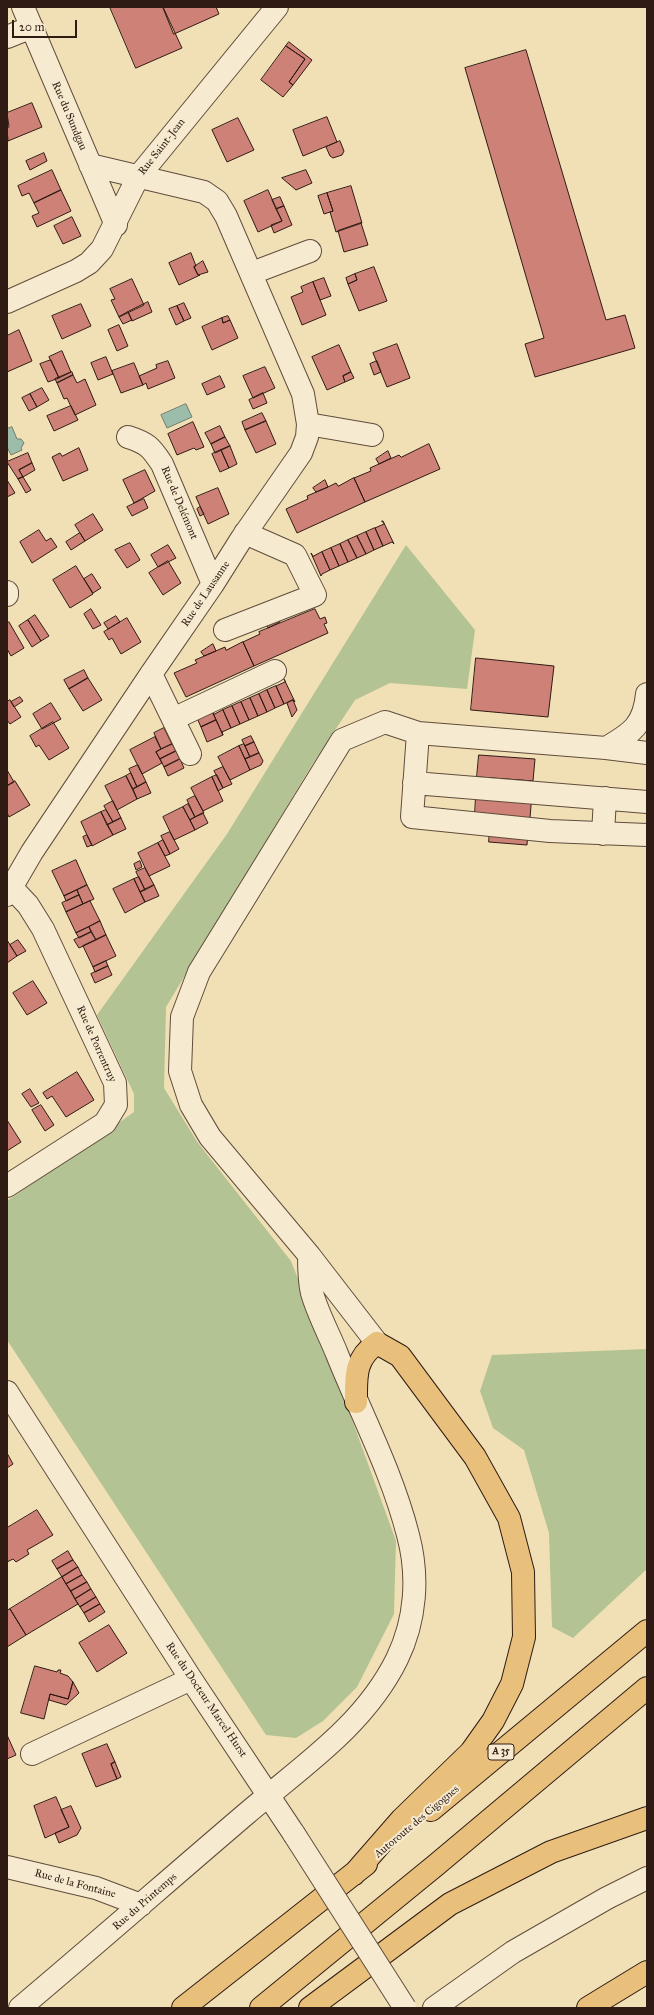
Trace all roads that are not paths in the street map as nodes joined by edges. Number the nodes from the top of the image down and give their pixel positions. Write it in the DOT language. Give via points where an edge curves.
graph roads {
  1 [pos="23,7"];
  2 [pos="277,7"];
  3 [pos="32,27"];
  4 [pos="7,37"];
  5 [pos="90,165"];
  6 [pos="138,177"];
  7 [pos="116,225"];
  8 [pos="310,251"];
  9 [pos="252,273"];
  10 [pos="7,302"];
  11 [pos="308,424"];
  12 [pos="372,435"];
  13 [pos="128,437"];
  14 [pos="245,533"];
  15 [pos="214,584"];
  16 [pos="225,630"];
  17 [pos="275,671"];
  18 [pos="151,674"];
  19 [pos="647,694"];
  20 [pos="173,719"];
  21 [pos="418,733"];
  22 [pos="606,748"];
  23 [pos="647,753"];
  24 [pos="190,754"];
  25 [pos="414,784"];
  26 [pos="605,798"];
  27 [pos="647,802"];
  28 [pos="603,834"];
  29 [pos="647,835"];
  30 [pos="10,891"];
  31 [pos="7,1186"];
  32 [pos="309,1255"];
  33 [pos="377,1343"];
  34 [pos="7,1392"];
  35 [pos="356,1402"];
  36 [pos="647,1631"];
  37 [pos="191,1679"];
  38 [pos="647,1688"];
  39 [pos="32,1754"];
  40 [pos="268,1795"];
  41 [pos="647,1818"];
  42 [pos="7,1867"];
  43 [pos="354,1874"];
  44 [pos="647,1878"];
  45 [pos="141,1905"];
  46 [pos="647,1972"];
  47 [pos="20,2008"];
  48 [pos="183,2008"];
  49 [pos="261,2008"];
  50 [pos="310,2008"];
  51 [pos="405,2008"];
  52 [pos="434,2008"];
  53 [pos="588,2008"];
  1 -- 3 [label="street, Rue du Sundgau"];
  2 -- 6 [label="street, Rue Saint-Jean"];
  3 -- 4 [label="street"];
  3 -- 5 [label="street, Rue du Sundgau"];
  5 -- 6 [label="street, Rue de Lausanne"];
  5 -- 7 [label="street, Rue du Sundgau"];
  6 -- 7 [label="street, Rue Saint-Jean"];
  6 -- 9 [label="street, Rue de Lausanne" via="204,192 217,201"];
  7 -- 10 [label="street, Rue Saint-Jean" via="102,249 89,263"];
  8 -- 9 [label="street"];
  9 -- 11 [label="street, Rue de Lausanne" via="303,394"];
  11 -- 12 [label="street"];
  11 -- 14 [label="street, Rue de Lausanne" via="307,437 301,453"];
  13 -- 15 [label="street, Rue de Delémont" via="144,442 152,448 162,464"];
  14 -- 15 [label="street, Rue de Lausanne"];
  14 -- 16 [label="street" via="295,555 315,595"];
  15 -- 18 [label="street, Rue de Lausanne"];
  17 -- 20 [label="street"];
  18 -- 20 [label="street"];
  18 -- 30 [label="street, Rue de Lausanne" via="32,852"];
  19 -- 22 [label="street" via="645,712 629,734"];
  20 -- 24 [label="street"];
  21 -- 22 [label="street"];
  21 -- 25 [label="street"];
  21 -- 32 [label="street" via="385,722 342,740 199,972 182,1017 180,1071 191,1105 210,1137"];
  22 -- 23 [label="street"];
  25 -- 26 [label="street"];
  25 -- 28 [label="street" via="412,817 542,831"];
  26 -- 27 [label="street"];
  26 -- 28 [label="street"];
  28 -- 29 [label="street"];
  30 -- 31 [label="street, Rue de Porrentruy" via="28,905 43,929 115,1083 116,1105 105,1123"];
  32 -- 33 [label="street"];
  32 -- 35 [label="street, Rue du Printemps" via="312,1292"];
  33 -- 35 [label="main road" via="368,1349 359,1363"];
  33 -- 43 [label="main road" via="400,1356 476,1457 509,1518 523,1572 524,1637 512,1684 493,1721 471,1752 402,1819"];
  34 -- 37 [label="street, Rue du Docteur Marcel Hurst"];
  35 -- 40 [label="street, Rue du Printemps" via="386,1468 409,1537 414,1573 412,1615 397,1659 366,1708 347,1729"];
  36 -- 43 [label="main road, Autoroute des Cigognes / A 35"];
  37 -- 39 [label="street"];
  37 -- 40 [label="street, Rue du Docteur Marcel Hurst"];
  38 -- 49 [label="main road"];
  40 -- 45 [label="street, Rue du Printemps"];
  40 -- 51 [label="street, Rue du Docteur Marcel Hurst, bridge"];
  41 -- 50 [label="main road" via="551,1852 450,1904"];
  42 -- 45 [label="street, Rue de la Fontaine" via="96,1888"];
  43 -- 48 [label="main road, Autoroute des Cigognes / A 35"];
  44 -- 52 [label="street" via="514,1952"];
  45 -- 47 [label="street, Rue du Printemps"];
  46 -- 53 [label="main road"];
}
